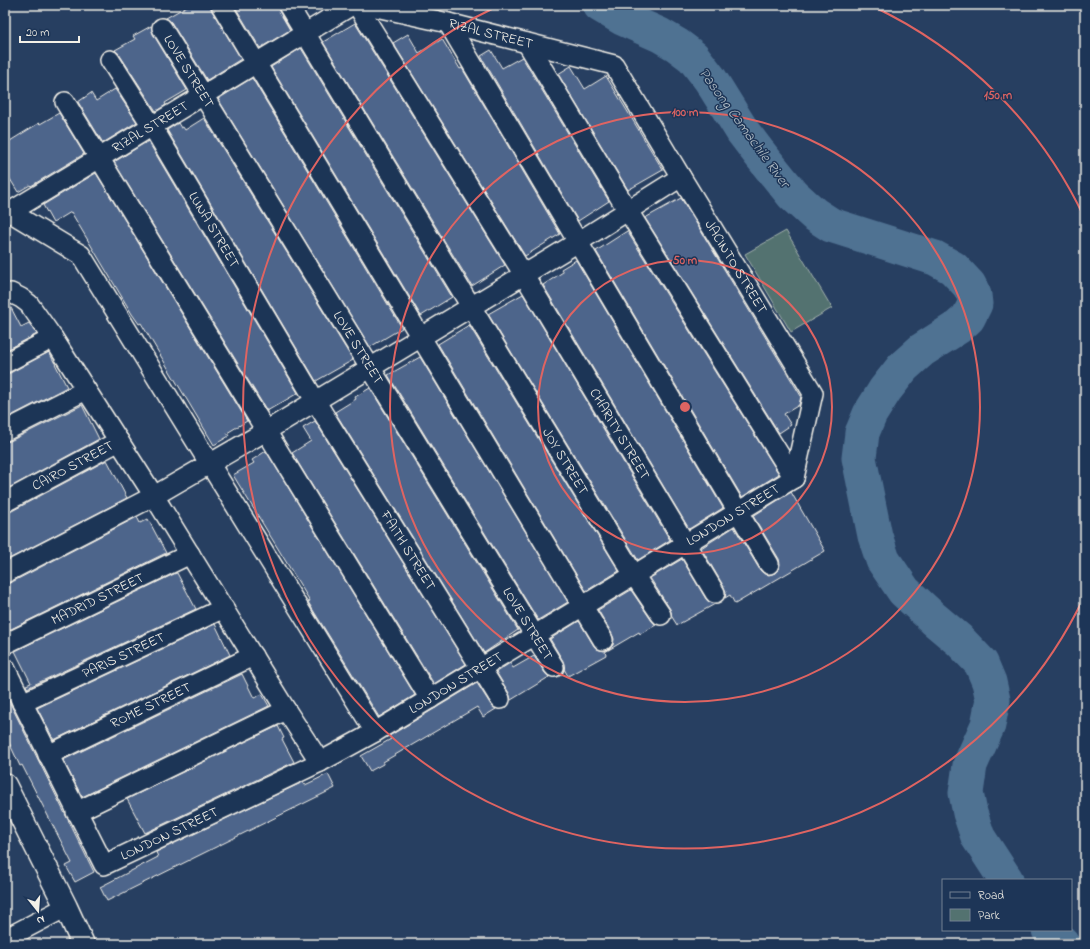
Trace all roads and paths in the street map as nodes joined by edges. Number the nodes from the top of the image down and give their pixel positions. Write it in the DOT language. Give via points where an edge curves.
graph roads {
  1 [pos="221,5"];
  2 [pos="288,5"];
  3 [pos="352,5"];
  4 [pos="357,5"];
  5 [pos="367,5"];
  6 [pos="448,23"];
  7 [pos="162,28"];
  8 [pos="305,33"];
  9 [pos="527,43"];
  10 [pos="110,60"];
  11 [pos="256,63"];
  12 [pos="614,65"];
  13 [pos="203,95"];
  14 [pos="65,102"];
  15 [pos="152,126"];
  16 [pos="99,158"];
  17 [pos="681,177"];
  18 [pos="8,211"];
  19 [pos="628,211"];
  20 [pos="578,242"];
  21 [pos="524,275"];
  22 [pos="5,294"];
  23 [pos="471,308"];
  24 [pos="53,338"];
  25 [pos="422,338"];
  26 [pos="5,363"];
  27 [pos="371,368"];
  28 [pos="86,390"];
  29 [pos="316,402"];
  30 [pos="5,431"];
  31 [pos="266,431"];
  32 [pos="119,441"];
  33 [pos="210,464"];
  34 [pos="794,478"];
  35 [pos="154,496"];
  36 [pos="5,502"];
  37 [pos="738,512"];
  38 [pos="686,544"];
  39 [pos="190,554"];
  40 [pos="769,564"];
  41 [pos="5,573"];
  42 [pos="634,575"];
  43 [pos="715,593"];
  44 [pos="583,606"];
  45 [pos="224,608"];
  46 [pos="661,615"];
  47 [pos="534,636"];
  48 [pos="603,640"];
  49 [pos="5,644"];
  50 [pos="253,656"];
  51 [pos="554,667"];
  52 [pos="5,668"];
  53 [pos="481,668"];
  54 [pos="430,699"];
  55 [pos="500,699"];
  56 [pos="22,703"];
  57 [pos="286,710"];
  58 [pos="375,732"];
  59 [pos="48,756"];
  60 [pos="320,762"];
  61 [pos="5,785"];
  62 [pos="76,812"];
  63 [pos="66,907"];
  64 [pos="5,939"];
  65 [pos="83,944"];
  1 -- 11 [label="street"];
  2 -- 8 [label="street, JOY STREET"];
  3 -- 8 [label="street, RIZAL STREET"];
  4 -- 21 [label="street, CHARITY STREET"];
  5 -- 6 [label="street, RIZAL STREET"];
  6 -- 9 [label="street, RIZAL STREET"];
  6 -- 20 [label="street"];
  7 -- 13 [label="street, LOVE STREET"];
  8 -- 11 [label="street, RIZAL STREET"];
  8 -- 23 [label="street, JOY STREET"];
  9 -- 12 [label="street, RIZAL STREET"];
  9 -- 19 [label="street"];
  10 -- 15 [label="street, LUNA STREET"];
  11 -- 13 [label="street, RIZAL STREET"];
  11 -- 25 [label="street"];
  12 -- 17 [label="street, JACINTO STREET"];
  13 -- 15 [label="street, RIZAL STREET"];
  13 -- 27 [label="street, LOVE STREET"];
  14 -- 16 [label="street"];
  15 -- 16 [label="street, RIZAL STREET"];
  15 -- 29 [label="street, LUNA STREET"];
  16 -- 18 [label="street, RIZAL STREET"];
  16 -- 31 [label="street"];
  17 -- 19 [label="street"];
  17 -- 34 [label="street, JACINTO STREET" via="813,393"];
  18 -- 33 [label="street" via="81,255"];
  19 -- 20 [label="street"];
  19 -- 34 [label="street"];
  20 -- 21 [label="street"];
  20 -- 37 [label="street"];
  21 -- 23 [label="street"];
  21 -- 38 [label="street, CHARITY STREET"];
  22 -- 24 [label="street" via="11,293 29,304"];
  23 -- 25 [label="street"];
  23 -- 42 [label="street, JOY STREET"];
  24 -- 26 [label="street"];
  24 -- 28 [label="street"];
  25 -- 27 [label="street"];
  25 -- 44 [label="street"];
  27 -- 29 [label="street"];
  27 -- 47 [label="street, LOVE STREET"];
  28 -- 30 [label="street"];
  28 -- 32 [label="street"];
  29 -- 31 [label="street"];
  29 -- 53 [label="street, FAITH STREET"];
  31 -- 33 [label="street"];
  31 -- 54 [label="street"];
  32 -- 35 [label="street"];
  32 -- 36 [label="street, CAIRO STREET"];
  33 -- 35 [label="street"];
  33 -- 58 [label="street"];
  34 -- 37 [label="street, LONDON STREET"];
  35 -- 39 [label="street"];
  35 -- 41 [label="street"];
  37 -- 38 [label="street, LONDON STREET"];
  37 -- 40 [label="street"];
  38 -- 42 [label="street, LONDON STREET"];
  38 -- 43 [label="street, CHARITY STREET"];
  39 -- 45 [label="street"];
  39 -- 49 [label="street, MADRID STREET"];
  42 -- 44 [label="street, LONDON STREET"];
  42 -- 46 [label="street, JOY STREET"];
  44 -- 47 [label="street, LONDON STREET"];
  44 -- 48 [label="street"];
  45 -- 50 [label="street"];
  45 -- 56 [label="street, PARIS STREET"];
  47 -- 51 [label="street, LOVE STREET"];
  47 -- 53 [label="street, LONDON STREET"];
  50 -- 57 [label="street"];
  50 -- 59 [label="street, ROME STREET"];
  52 -- 56 [label="street"];
  53 -- 54 [label="street, LONDON STREET"];
  53 -- 55 [label="street, FAITH STREET"];
  54 -- 58 [label="street, LONDON STREET"];
  56 -- 59 [label="street"];
  57 -- 60 [label="street"];
  57 -- 62 [label="street"];
  58 -- 60 [label="street, LONDON STREET"];
  59 -- 62 [label="street"];
  60 -- 62 [label="street, LONDON STREET" via="104,865"];
  61 -- 63 [label="street"];
  63 -- 64 [label="street"];
  63 -- 65 [label="street"];
}
